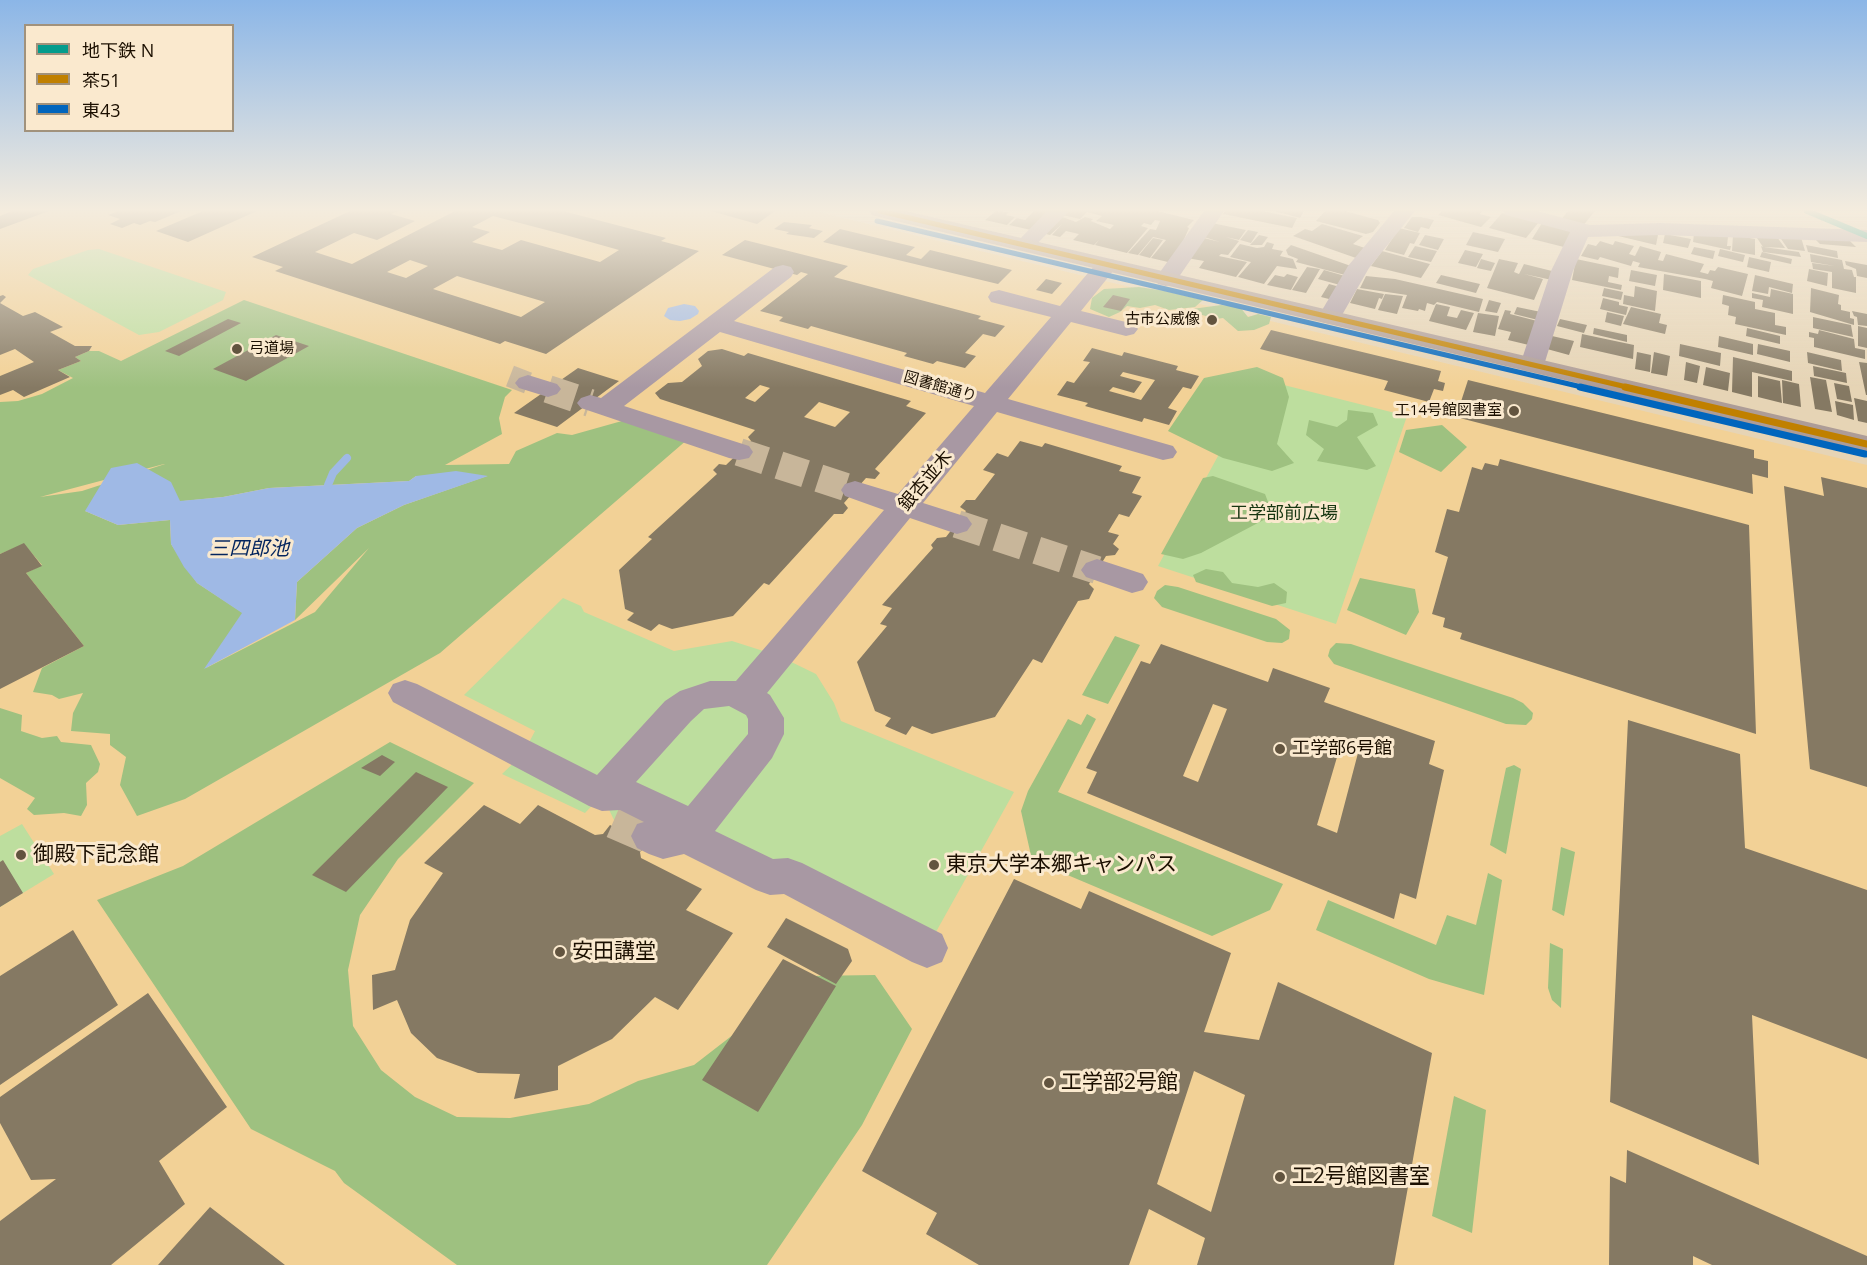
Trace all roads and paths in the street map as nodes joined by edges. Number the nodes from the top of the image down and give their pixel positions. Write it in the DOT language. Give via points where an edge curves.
graph roads {
  1 [pos="1103,270"];
  2 [pos="1128,270"];
  3 [pos="1172,270"];
  4 [pos="1357,270"];
  5 [pos="1562,270"];
  6 [pos="783,272"];
  7 [pos="1166,279"];
  8 [pos="999,297"];
  9 [pos="1066,314"];
  10 [pos="1330,318"];
  11 [pos="716,323"];
  12 [pos="1126,329"];
  13 [pos="1532,365"];
  14 [pos="992,402"];
  15 [pos="1867,444"];
  16 [pos="739,452"];
  17 [pos="1163,452"];
  18 [pos="855,490"];
  19 [pos="904,507"];
  20 [pos="957,524"];
  21 [pos="1097,570"];
  22 [pos="1132,582"];
  23 [pos="405,693"];
  24 [pos="744,696"];
  25 [pos="608,807"];
  26 [pos="669,836"];
  27 [pos="927,948"];
  1 -- 9 [label="street, 銀杏並木"];
  2 -- 7 [label="highway"];
  3 -- 7 [label="street"];
  4 -- 10 [label="street"];
  5 -- 13 [label="street"];
  6 -- 11 [label="street"];
  7 -- 10 [label="highway"];
  8 -- 9 [label="street"];
  9 -- 12 [label="street"];
  9 -- 14 [label="street, 銀杏並木"];
  10 -- 13 [label="highway"];
  11 -- 14 [label="street, 図書館通り"];
  11 -- 16 [label="street" via="597,405"];
  13 -- 15 [label="highway"];
  14 -- 17 [label="street, 図書館通り"];
  14 -- 19 [label="street, 銀杏並木"];
  18 -- 19 [label="street"];
  19 -- 20 [label="street"];
  19 -- 24 [label="street, 銀杏並木"];
  21 -- 22 [label="street"];
  23 -- 25 [label="street"];
  24 -- 25 [label="street" via="710,694 692,700 678,711"];
  24 -- 26 [label="street" via="758,705 766,718 766,734 759,748"];
  25 -- 26 [label="street" via="624,794 681,821"];
  26 -- 27 [label="street" via="770,877 788,876"];
}
